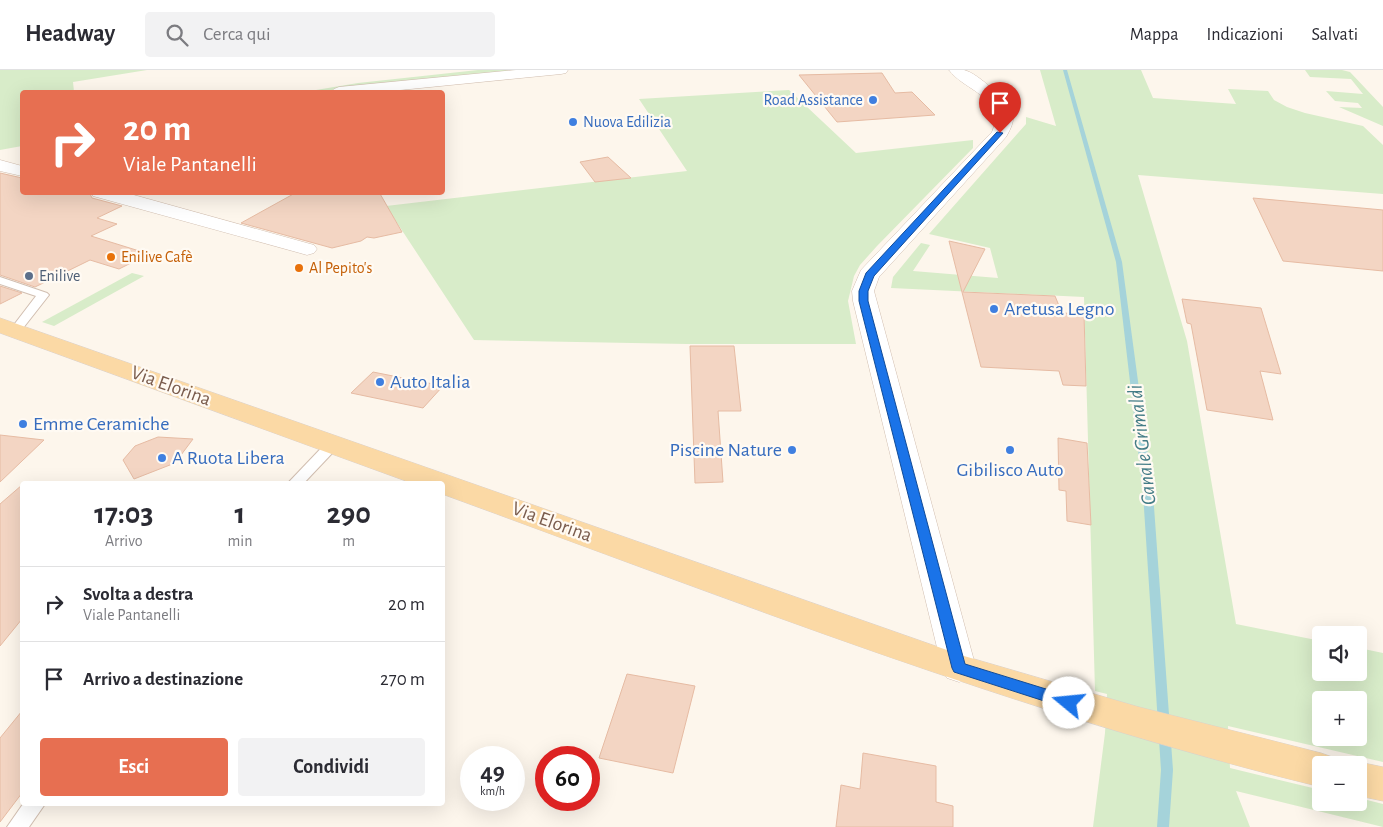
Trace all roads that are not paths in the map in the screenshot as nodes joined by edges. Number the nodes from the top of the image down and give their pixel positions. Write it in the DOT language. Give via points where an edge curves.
graph roads {
  1 [pos="561,70"];
  2 [pos="956,70"];
  3 [pos="359,90"];
  4 [pos="0,165"];
  5 [pos="20,170"];
  6 [pos="111,195"];
  7 [pos="307,249"];
  8 [pos="0,280"];
  9 [pos="8,328"];
  10 [pos="333,444"];
  11 [pos="297,481"];
  12 [pos="436,481"];
  13 [pos="445,484"];
  14 [pos="959,668"];
  15 [pos="1312,768"];
  16 [pos="1367,781"];
  17 [pos="1383,784"];
  18 [pos="33,806"];
  19 [pos="17,827"];
  1 -- 3 [label="street"];
  2 -- 14 [label="street" via="998,103 1006,120 1000,133 869,275 863,291"];
  4 -- 5 [label="street"];
  6 -- 7 [label="street"];
  8 -- 9 [label="lane" via="43,295"];
  9 -- 10 [label="main road, Via Elorina"];
  10 -- 11 [label="lane"];
  10 -- 12 [label="main road, Via Elorina"];
  13 -- 14 [label="main road, Via Elorina"];
  14 -- 15 [label="main road, Via Elorina" via="1229,749"];
  16 -- 17 [label="main road"];
  18 -- 19 [label="lane"];
}
